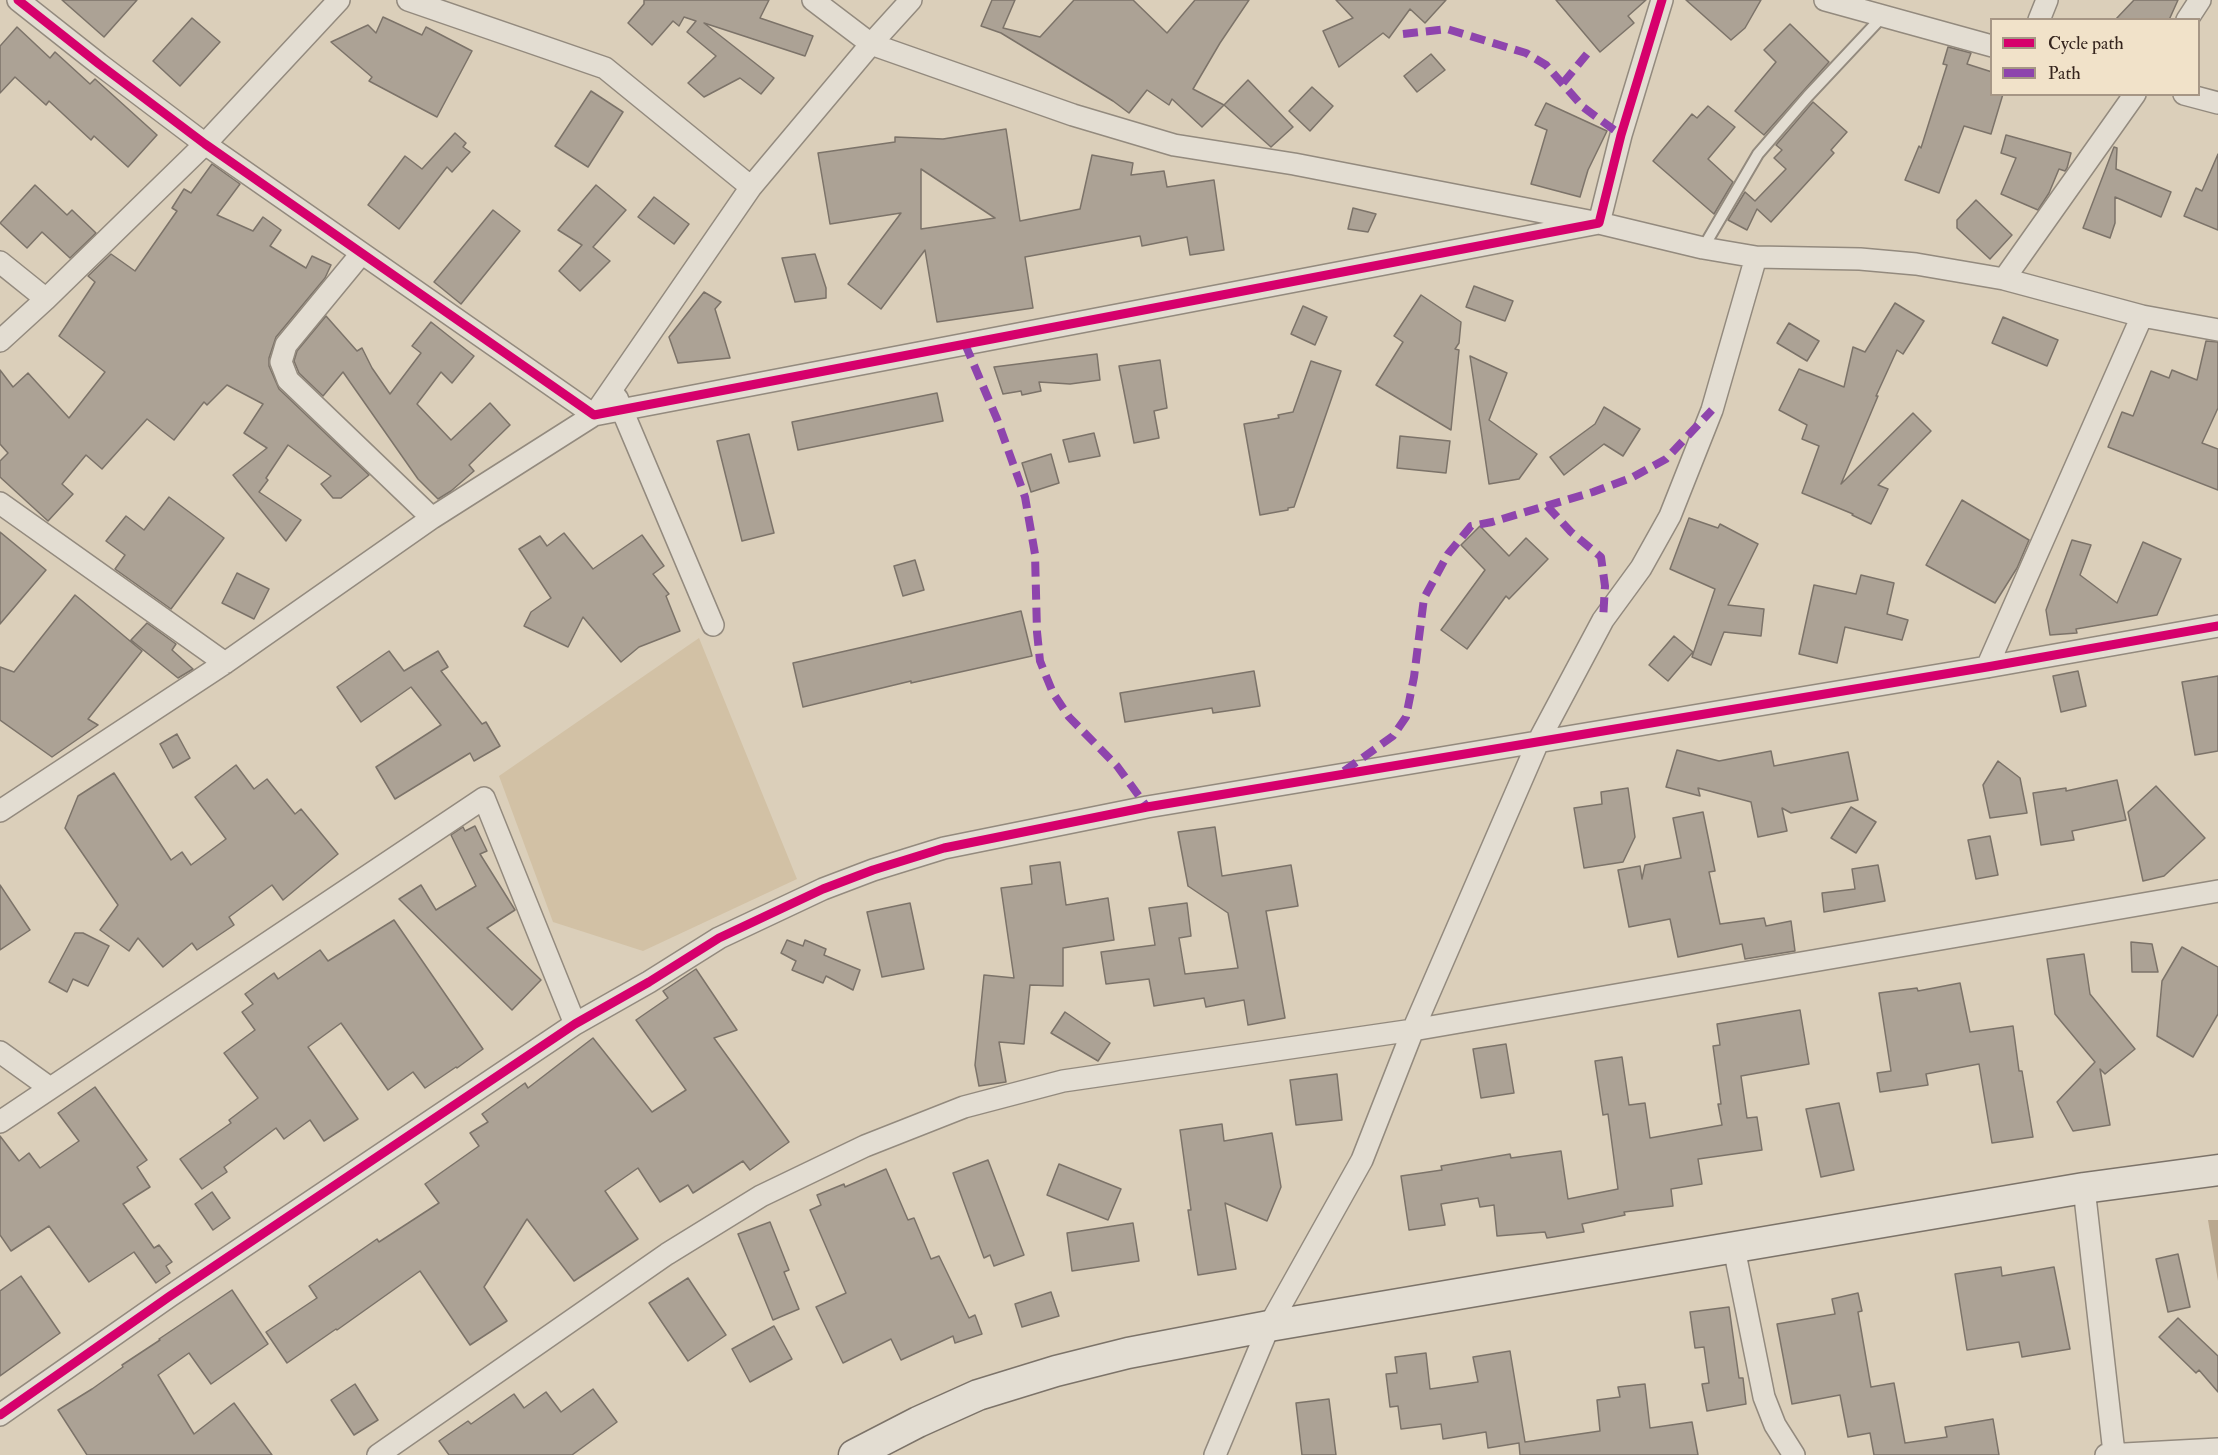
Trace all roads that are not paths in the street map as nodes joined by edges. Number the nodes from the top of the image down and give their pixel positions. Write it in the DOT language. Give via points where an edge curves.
graph roads {
  1 [pos="18,0"];
  2 [pos="339,0"];
  3 [pos="408,0"];
  4 [pos="813,0"];
  5 [pos="911,0"];
  6 [pos="1662,0"];
  7 [pos="1825,0"];
  8 [pos="2047,0"];
  9 [pos="2200,0"];
  10 [pos="1847,3"];
  11 [pos="1883,16"];
  12 [pos="2040,18"];
  13 [pos="2188,18"];
  14 [pos="871,44"];
  15 [pos="1990,45"];
  16 [pos="2134,96"];
  17 [pos="2192,96"];
  18 [pos="2218,103"];
  19 [pos="205,144"];
  20 [pos="750,187"];
  21 [pos="1599,223"];
  22 [pos="1703,248"];
  23 [pos="361,254"];
  24 [pos="1756,257"];
  25 [pos="0,262"];
  26 [pos="2004,279"];
  27 [pos="46,299"];
  28 [pos="2142,316"];
  29 [pos="2218,330"];
  30 [pos="0,341"];
  31 [pos="613,389"];
  32 [pos="622,410"];
  33 [pos="594,415"];
  34 [pos="0,503"];
  35 [pos="432,518"];
  36 [pos="713,625"];
  37 [pos="2218,626"];
  38 [pos="225,663"];
  39 [pos="1987,667"];
  40 [pos="1538,742"];
  41 [pos="3,804"];
  42 [pos="2218,891"];
  43 [pos="575,1024"];
  44 [pos="1413,1030"];
  45 [pos="0,1052"];
  46 [pos="50,1088"];
  47 [pos="0,1122"];
  48 [pos="2218,1170"];
  49 [pos="2084,1188"];
  50 [pos="1734,1248"];
  51 [pos="1269,1326"];
  52 [pos="0,1415"];
  53 [pos="2212,1451"];
  54 [pos="2110,1454"];
  55 [pos="378,1455"];
  56 [pos="854,1455"];
  57 [pos="1215,1455"];
  58 [pos="1794,1455"];
  1 -- 19 [label="street"];
  2 -- 19 [label="street"];
  3 -- 20 [label="street" via="605,68"];
  4 -- 14 [label="street"];
  5 -- 14 [label="street"];
  6 -- 21 [label="street"];
  7 -- 10 [label="street"];
  8 -- 12 [label="street"];
  9 -- 13 [label="street"];
  10 -- 11 [label="street"];
  11 -- 15 [label="street"];
  11 -- 22 [label="lane" via="1758,154"];
  14 -- 20 [label="street"];
  14 -- 21 [label="street" via="1073,115 1174,145"];
  16 -- 26 [label="street"];
  17 -- 18 [label="street"];
  19 -- 23 [label="street"];
  19 -- 27 [label="street"];
  20 -- 31 [label="street"];
  21 -- 22 [label="street"];
  21 -- 32 [label="street"];
  22 -- 24 [label="street"];
  23 -- 33 [label="street"];
  23 -- 35 [label="street" via="286,345 281,362 288,380"];
  24 -- 26 [label="street" via="1860,259"];
  24 -- 40 [label="street" via="1712,410 1674,506 1641,568 1604,620"];
  25 -- 27 [label="street"];
  26 -- 28 [label="street"];
  27 -- 30 [label="street"];
  28 -- 29 [label="street"];
  28 -- 39 [label="street"];
  31 -- 32 [label="street"];
  31 -- 33 [label="street"];
  32 -- 33 [label="street"];
  32 -- 36 [label="street"];
  33 -- 35 [label="street"];
  34 -- 38 [label="street"];
  35 -- 38 [label="street"];
  37 -- 39 [label="street"];
  38 -- 41 [label="street"];
  39 -- 40 [label="street"];
  40 -- 43 [label="street" via="1147,807 944,848 823,889 720,938"];
  40 -- 44 [label="street"];
  42 -- 44 [label="street"];
  43 -- 46 [label="street" via="484,798"];
  43 -- 52 [label="street"];
  44 -- 51 [label="street" via="1362,1160"];
  44 -- 55 [label="street" via="1063,1081 964,1107 865,1146 760,1196 667,1254"];
  45 -- 46 [label="street"];
  46 -- 47 [label="street"];
  48 -- 49 [label="street"];
  49 -- 50 [label="street"];
  49 -- 54 [label="street"];
  50 -- 51 [label="street"];
  50 -- 58 [label="street" via="1764,1397 1774,1425"];
  51 -- 56 [label="street" via="1118,1356 978,1395"];
  51 -- 57 [label="street"];
  53 -- 54 [label="street"];
}
